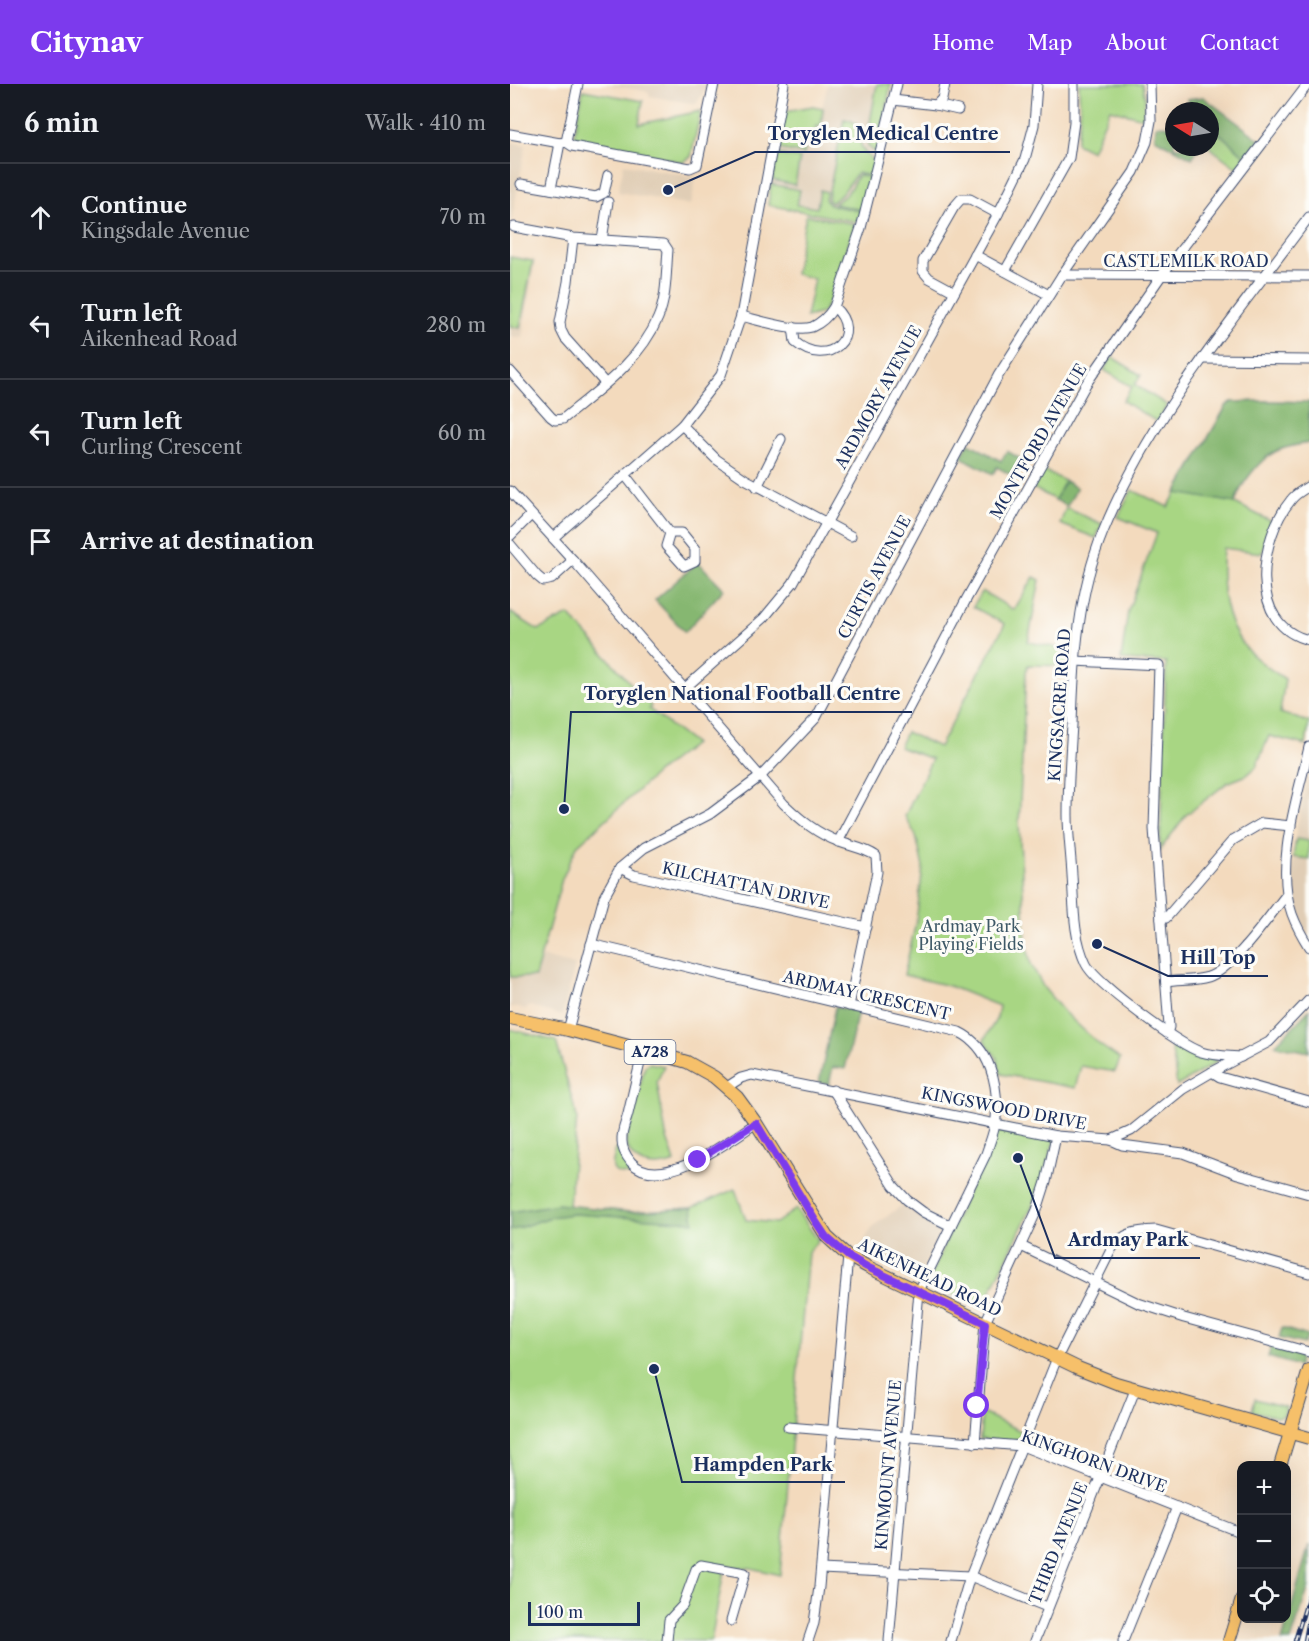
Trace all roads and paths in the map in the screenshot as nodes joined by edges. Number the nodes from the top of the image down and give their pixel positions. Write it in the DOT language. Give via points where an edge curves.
graph roads {
  1 [pos="578,84"];
  2 [pos="714,84"];
  3 [pos="784,84"];
  4 [pos="897,84"];
  5 [pos="945,84"];
  6 [pos="1037,84"];
  7 [pos="1074,84"];
  8 [pos="1150,84"];
  9 [pos="1308,84"];
  10 [pos="893,100"];
  11 [pos="936,105"];
  12 [pos="958,110"];
  13 [pos="510,134"];
  14 [pos="563,142"];
  15 [pos="608,175"];
  16 [pos="521,184"];
  17 [pos="551,189"];
  18 [pos="608,202"];
  19 [pos="998,214"];
  20 [pos="1309,217"];
  21 [pos="514,227"];
  22 [pos="573,238"];
  23 [pos="603,240"];
  24 [pos="975,255"];
  25 [pos="1005,271"];
  26 [pos="1062,274"];
  27 [pos="1161,276"];
  28 [pos="1265,276"];
  29 [pos="1309,276"];
  30 [pos="953,291"];
  31 [pos="1049,295"];
  32 [pos="834,308"];
  33 [pos="741,316"];
  34 [pos="793,327"];
  35 [pos="1203,359"];
  36 [pos="1309,360"];
  37 [pos="510,371"];
  38 [pos="605,382"];
  39 [pos="682,425"];
  40 [pos="781,439"];
  41 [pos="625,475"];
  42 [pos="1309,486"];
  43 [pos="757,487"];
  44 [pos="510,491"];
  45 [pos="531,515"];
  46 [pos="826,523"];
  47 [pos="670,533"];
  48 [pos="510,536"];
  49 [pos="851,536"];
  50 [pos="553,538"];
  51 [pos="510,544"];
  52 [pos="573,560"];
  53 [pos="1309,640"];
  54 [pos="1074,661"];
  55 [pos="684,689"];
  56 [pos="1309,747"];
  57 [pos="761,776"];
  58 [pos="1291,826"];
  59 [pos="838,842"];
  60 [pos="621,868"];
  61 [pos="1287,894"];
  62 [pos="1161,919"];
  63 [pos="866,927"];
  64 [pos="591,944"];
  65 [pos="1309,947"];
  66 [pos="1166,982"];
  67 [pos="1309,1000"];
  68 [pos="849,1006"];
  69 [pos="510,1018"];
  70 [pos="568,1030"];
  71 [pos="1167,1033"];
  72 [pos="643,1050"];
  73 [pos="1241,1057"];
  74 [pos="1212,1072"];
  75 [pos="727,1087"];
  76 [pos="833,1090"];
  77 [pos="1309,1102"];
  78 [pos="756,1123"];
  79 [pos="995,1123"];
  80 [pos="1056,1136"];
  81 [pos="1111,1140"];
  82 [pos="1309,1194"];
  83 [pos="951,1226"];
  84 [pos="1021,1246"];
  85 [pos="848,1256"];
  86 [pos="1309,1274"];
  87 [pos="1095,1281"];
  88 [pos="918,1291"];
  89 [pos="985,1323"];
  90 [pos="1309,1352"];
  91 [pos="1058,1358"];
  92 [pos="1309,1370"];
  93 [pos="1135,1390"];
  94 [pos="788,1427"];
  95 [pos="832,1431"];
  96 [pos="1291,1433"];
  97 [pos="906,1437"];
  98 [pos="1309,1437"];
  99 [pos="975,1443"];
  100 [pos="1022,1446"];
  101 [pos="1282,1461"];
  102 [pos="1101,1476"];
  103 [pos="1176,1507"];
  104 [pos="1237,1531"];
  105 [pos="821,1569"];
  106 [pos="895,1572"];
  107 [pos="970,1576"];
  108 [pos="1047,1607"];
  109 [pos="1237,1615"];
  110 [pos="731,1621"];
  111 [pos="667,1641"];
  112 [pos="808,1641"];
  113 [pos="889,1641"];
  114 [pos="951,1641"];
  115 [pos="1035,1641"];
  116 [pos="1123,1641"];
  117 [pos="1229,1641"];
  1 -- 14 [label="street"];
  2 -- 14 [label="street" via="697,165 690,168"];
  3 -- 33 [label="street"];
  4 -- 10 [label="street"];
  5 -- 11 [label="street" via="942,99"];
  6 -- 19 [label="street, ARDMORY AVENUE" via="1034,125 1025,159"];
  7 -- 25 [label="street" via="1069,158"];
  8 -- 26 [label="street, CURTIS AVENUE" via="1152,121 1134,172"];
  9 -- 27 [label="street, MONTFORD AVENUE"];
  10 -- 11 [label="street"];
  10 -- 32 [label="street" via="861,228"];
  11 -- 12 [label="street"];
  13 -- 14 [label="street"];
  14 -- 17 [label="street"];
  15 -- 17 [label="street" via="604,193 597,197"];
  16 -- 17 [label="street"];
  18 -- 23 [label="street"];
  19 -- 24 [label="street, ARDMORY AVENUE"];
  19 -- 30 [label="street" via="970,199 962,200 949,216 923,261 923,271"];
  20 -- 28 [label="street, KINGSACRE ROAD"];
  21 -- 22 [label="street"];
  22 -- 23 [label="street"];
  22 -- 38 [label="street" via="561,330"];
  23 -- 38 [label="street" via="663,244 668,250 658,318 632,359"];
  24 -- 25 [label="street"];
  24 -- 30 [label="street, ARDMORY AVENUE"];
  25 -- 31 [label="street"];
  26 -- 27 [label="street, CASTLEMILK ROAD"];
  26 -- 31 [label="street, CURTIS AVENUE"];
  27 -- 28 [label="street, CASTLEMILK ROAD"];
  27 -- 59 [label="street, MONTFORD AVENUE" via="1086,384"];
  28 -- 29 [label="street, CASTLEMILK ROAD"];
  28 -- 35 [label="street, KINGSACRE ROAD"];
  30 -- 46 [label="street, ARDMORY AVENUE"];
  31 -- 57 [label="street, CURTIS AVENUE" via="998,376 816,718"];
  32 -- 34 [label="street" via="812,327"];
  32 -- 34 [label="street" via="843,315 846,325 843,339 834,350 804,350 795,342"];
  33 -- 34 [label="street"];
  33 -- 39 [label="street" via="722,375"];
  35 -- 36 [label="street"];
  35 -- 54 [label="street, KINGSACRE ROAD" via="1133,469 1102,532 1084,592"];
  37 -- 38 [label="street" via="551,417 560,420"];
  39 -- 41 [label="street"];
  39 -- 43 [label="street" via="716,459"];
  40 -- 43 [label="street"];
  41 -- 47 [label="street"];
  41 -- 50 [label="street"];
  42 -- 53 [label="street" via="1292,499 1278,520 1265,566 1264,586 1276,619 1285,629"];
  43 -- 46 [label="street"];
  44 -- 45 [label="street"];
  45 -- 48 [label="street"];
  45 -- 50 [label="street"];
  46 -- 49 [label="street"];
  46 -- 55 [label="street, ARDMORY AVENUE" via="793,583 764,618"];
  50 -- 52 [label="street"];
  51 -- 52 [label="street" via="543,581 552,579"];
  52 -- 55 [label="street"];
  54 -- 62 [label="street" via="1159,665 1154,829"];
  54 -- 71 [label="street, KINGSACRE ROAD" via="1068,815 1077,944 1096,978"];
  55 -- 57 [label="street"];
  56 -- 58 [label="street"];
  57 -- 59 [label="street" via="806,825"];
  57 -- 60 [label="street, CURTIS AVENUE" via="710,814 644,848"];
  58 -- 61 [label="street"];
  58 -- 62 [label="street" via="1262,823 1233,840 1166,918"];
  59 -- 63 [label="street" via="876,856 877,872"];
  60 -- 63 [label="street, KILCHATTAN DRIVE" via="634,875"];
  60 -- 64 [label="street, CURTIS AVENUE" via="604,897"];
  61 -- 65 [label="street" via="1291,912"];
  61 -- 66 [label="street" via="1221,970 1207,977"];
  62 -- 66 [label="street"];
  63 -- 68 [label="street"];
  64 -- 68 [label="street, ARDMAY CRESCENT"];
  64 -- 70 [label="street, CURTIS AVENUE"];
  66 -- 71 [label="street"];
  67 -- 73 [label="street" via="1269,1042"];
  68 -- 79 [label="street, ARDMAY CRESCENT" via="959,1032 971,1039 988,1061 994,1080"];
  69 -- 70 [label="main road, AIKENHEAD ROAD / A728"];
  70 -- 72 [label="main road, AIKENHEAD ROAD / A728"];
  71 -- 73 [label="street, KINGSACRE ROAD" via="1201,1052"];
  72 -- 75 [label="main road, AIKENHEAD ROAD / A728" via="697,1067"];
  72 -- 78 [label="street" via="622,1137 626,1155 634,1165 656,1171 690,1163"];
  73 -- 74 [label="street"];
  74 -- 77 [label="street"];
  74 -- 81 [label="street" via="1183,1089 1131,1131"];
  75 -- 76 [label="street, KINGSWOOD DRIVE" via="752,1075"];
  75 -- 78 [label="main road, AIKENHEAD ROAD / A728"];
  76 -- 79 [label="street, KINGSWOOD DRIVE"];
  76 -- 83 [label="street" via="894,1186 923,1212"];
  78 -- 85 [label="main road, AIKENHEAD ROAD / A728" via="826,1237"];
  79 -- 80 [label="street, KINGSWOOD DRIVE"];
  79 -- 83 [label="street, ARDMAY CRESCENT" via="986,1154"];
  80 -- 81 [label="street, KINGSWOOD DRIVE"];
  80 -- 84 [label="street" via="1042,1196"];
  81 -- 82 [label="street, KINGSWOOD DRIVE" via="1183,1153"];
  83 -- 88 [label="street, ARDMAY CRESCENT"];
  84 -- 87 [label="street"];
  84 -- 89 [label="street"];
  85 -- 88 [label="main road, AIKENHEAD ROAD / A728"];
  85 -- 95 [label="street"];
  86 -- 87 [label="street" via="1156,1230 1135,1231 1115,1243"];
  87 -- 90 [label="street" via="1138,1303"];
  87 -- 91 [label="street"];
  88 -- 89 [label="main road, AIKENHEAD ROAD / A728"];
  88 -- 97 [label="street, KINMOUNT AVENUE"];
  89 -- 91 [label="main road, AIKENHEAD ROAD / A728"];
  89 -- 99 [label="street"];
  91 -- 93 [label="main road, AIKENHEAD ROAD / A728"];
  91 -- 100 [label="street"];
  92 -- 96 [label="main road"];
  93 -- 96 [label="main road, AIKENHEAD ROAD / A728"];
  93 -- 102 [label="street, THIRD AVENUE"];
  94 -- 95 [label="street, KINGHORN DRIVE"];
  95 -- 97 [label="street, KINGHORN DRIVE"];
  95 -- 105 [label="street"];
  96 -- 98 [label="main road, AIKENHEAD ROAD"];
  96 -- 101 [label="main road"];
  97 -- 99 [label="street, KINGHORN DRIVE"];
  97 -- 106 [label="street, KINMOUNT AVENUE"];
  99 -- 100 [label="street, KINGHORN DRIVE"];
  100 -- 102 [label="street, KINGHORN DRIVE"];
  100 -- 107 [label="street"];
  102 -- 103 [label="street, KINGHORN DRIVE"];
  102 -- 108 [label="street, THIRD AVENUE"];
  103 -- 104 [label="street, KINGHORN DRIVE"];
  103 -- 116 [label="street"];
  105 -- 106 [label="street"];
  105 -- 112 [label="street"];
  106 -- 107 [label="street"];
  106 -- 113 [label="street, KINMOUNT AVENUE"];
  107 -- 108 [label="street"];
  107 -- 114 [label="street"];
  108 -- 115 [label="street, THIRD AVENUE"];
  109 -- 117 [label="main road"];
  110 -- 111 [label="street" via="745,1573 701,1565 683,1605 669,1620"];
}
